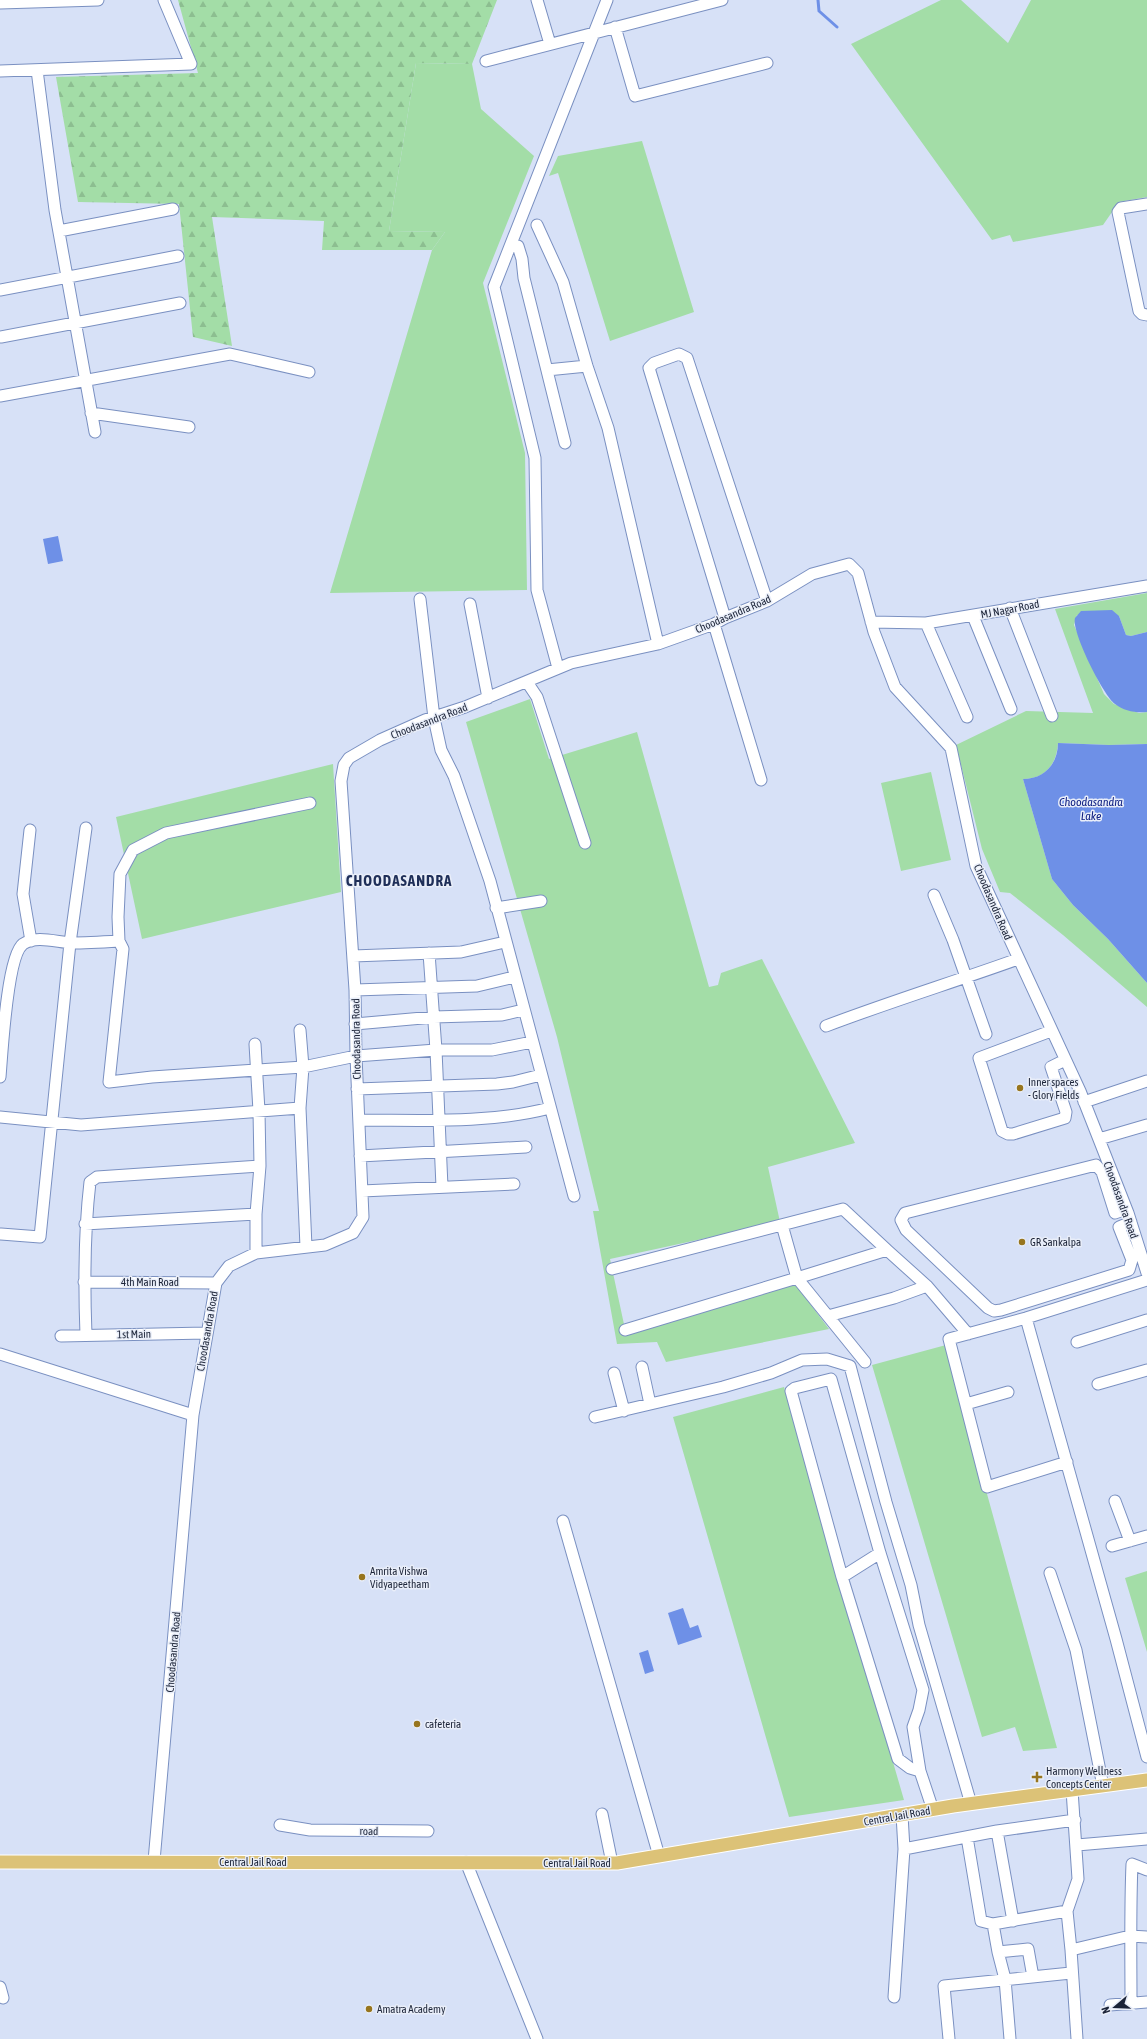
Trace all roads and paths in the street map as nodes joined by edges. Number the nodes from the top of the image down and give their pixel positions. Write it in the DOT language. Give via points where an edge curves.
graph roads {
  1 [pos="98,0"];
  2 [pos="164,0"];
  3 [pos="537,0"];
  4 [pos="607,0"];
  5 [pos="722,0"];
  6 [pos="0,3"];
  7 [pos="615,27"];
  8 [pos="594,33"];
  9 [pos="550,44"];
  10 [pos="486,60"];
  11 [pos="767,63"];
  12 [pos="36,70"];
  13 [pos="0,71"];
  14 [pos="1147,204"];
  15 [pos="173,209"];
  16 [pos="537,224"];
  17 [pos="58,231"];
  18 [pos="518,246"];
  19 [pos="178,256"];
  20 [pos="67,277"];
  21 [pos="0,290"];
  22 [pos="180,303"];
  23 [pos="1147,315"];
  24 [pos="75,322"];
  25 [pos="1,337"];
  26 [pos="587,366"];
  27 [pos="547,370"];
  28 [pos="309,372"];
  29 [pos="86,381"];
  30 [pos="0,396"];
  31 [pos="91,412"];
  32 [pos="189,426"];
  33 [pos="95,432"];
  34 [pos="565,443"];
  35 [pos="1147,586"];
  36 [pos="420,599"];
  37 [pos="768,601"];
  38 [pos="470,604"];
  39 [pos="1010,608"];
  40 [pos="973,616"];
  41 [pos="725,618"];
  42 [pos="871,622"];
  43 [pos="926,623"];
  44 [pos="714,624"];
  45 [pos="658,644"];
  46 [pos="558,668"];
  47 [pos="527,682"];
  48 [pos="488,698"];
  49 [pos="1011,709"];
  50 [pos="1052,716"];
  51 [pos="967,717"];
  52 [pos="434,718"];
  53 [pos="761,780"];
  54 [pos="310,804"];
  55 [pos="86,828"];
  56 [pos="30,830"];
  57 [pos="585,843"];
  58 [pos="934,896"];
  59 [pos="541,901"];
  60 [pos="496,908"];
  61 [pos="31,941"];
  62 [pos="119,941"];
  63 [pos="505,942"];
  64 [pos="70,943"];
  65 [pos="429,953"];
  66 [pos="353,956"];
  67 [pos="1018,959"];
  68 [pos="514,977"];
  69 [pos="966,978"];
  70 [pos="431,987"];
  71 [pos="355,990"];
  72 [pos="3,1000"];
  73 [pos="524,1010"];
  74 [pos="434,1017"];
  75 [pos="355,1024"];
  76 [pos="826,1026"];
  77 [pos="300,1030"];
  78 [pos="1046,1033"];
  79 [pos="986,1034"];
  80 [pos="532,1042"];
  81 [pos="254,1044"];
  82 [pos="436,1050"];
  83 [pos="356,1056"];
  84 [pos="1065,1060"];
  85 [pos="303,1067"];
  86 [pos="257,1071"];
  87 [pos="541,1075"];
  88 [pos="0,1078"];
  89 [pos="1147,1081"];
  90 [pos="438,1087"];
  91 [pos="357,1089"];
  92 [pos="1084,1102"];
  93 [pos="300,1108"];
  94 [pos="550,1108"];
  95 [pos="259,1111"];
  96 [pos="0,1117"];
  97 [pos="358,1120"];
  98 [pos="439,1120"];
  99 [pos="51,1123"];
  100 [pos="1147,1125"];
  101 [pos="1099,1139"];
  102 [pos="526,1147"];
  103 [pos="441,1152"];
  104 [pos="360,1156"];
  105 [pos="260,1166"];
  106 [pos="514,1184"];
  107 [pos="442,1188"];
  108 [pos="362,1191"];
  109 [pos="574,1196"];
  110 [pos="1126,1209"];
  111 [pos="1115,1213"];
  112 [pos="256,1214"];
  113 [pos="1130,1222"];
  114 [pos="85,1224"];
  115 [pos="782,1225"];
  116 [pos="1119,1227"];
  117 [pos="1,1234"];
  118 [pos="306,1247"];
  119 [pos="887,1250"];
  120 [pos="256,1254"];
  121 [pos="612,1269"];
  122 [pos="1147,1273"];
  123 [pos="797,1278"];
  124 [pos="1147,1280"];
  125 [pos="84,1282"];
  126 [pos="216,1283"];
  127 [pos="927,1286"];
  128 [pos="828,1316"];
  129 [pos="1026,1318"];
  130 [pos="1147,1320"];
  131 [pos="625,1330"];
  132 [pos="206,1333"];
  133 [pos="968,1334"];
  134 [pos="86,1335"];
  135 [pos="61,1336"];
  136 [pos="1077,1342"];
  137 [pos="0,1354"];
  138 [pos="865,1362"];
  139 [pos="642,1367"];
  140 [pos="1147,1370"];
  141 [pos="614,1373"];
  142 [pos="1098,1384"];
  143 [pos="1008,1392"];
  144 [pos="650,1404"];
  145 [pos="966,1404"];
  146 [pos="624,1411"];
  147 [pos="193,1415"];
  148 [pos="596,1417"];
  149 [pos="1067,1462"];
  150 [pos="1115,1501"];
  151 [pos="563,1521"];
  152 [pos="1147,1536"];
  153 [pos="1130,1541"];
  154 [pos="1112,1546"];
  155 [pos="880,1553"];
  156 [pos="1050,1573"];
  157 [pos="842,1577"];
  158 [pos="1147,1757"];
  159 [pos="920,1771"];
  160 [pos="1147,1780"];
  161 [pos="1103,1786"];
  162 [pos="1072,1790"];
  163 [pos="971,1804"];
  164 [pos="933,1810"];
  165 [pos="602,1814"];
  166 [pos="902,1815"];
  167 [pos="1075,1820"];
  168 [pos="280,1825"];
  169 [pos="428,1831"];
  170 [pos="997,1831"];
  171 [pos="967,1837"];
  172 [pos="1147,1839"];
  173 [pos="1077,1845"];
  174 [pos="904,1849"];
  175 [pos="659,1856"];
  176 [pos="154,1861"];
  177 [pos="0,1862"];
  178 [pos="466,1862"];
  179 [pos="612,1863"];
  180 [pos="1147,1870"];
  181 [pos="1067,1911"];
  182 [pos="1013,1921"];
  183 [pos="993,1924"];
  184 [pos="1130,1936"];
  185 [pos="1147,1937"];
  186 [pos="1071,1950"];
  187 [pos="998,1952"];
  188 [pos="1071,1973"];
  189 [pos="1033,1977"];
  190 [pos="1005,1979"];
  191 [pos="0,1987"];
  192 [pos="894,1997"];
  193 [pos="3,1998"];
  194 [pos="1147,2002"];
  195 [pos="1131,2004"];
  196 [pos="1110,2005"];
  197 [pos="537,2039"];
  198 [pos="949,2039"];
  199 [pos="1010,2039"];
  200 [pos="1077,2039"];
  1 -- 6 [label="street"];
  2 -- 12 [label="street" via="191,64"];
  3 -- 9 [label="street"];
  4 -- 8 [label="street"];
  5 -- 7 [label="street"];
  7 -- 8 [label="street"];
  7 -- 11 [label="street" via="635,96"];
  8 -- 9 [label="street"];
  8 -- 46 [label="street" via="494,287 535,458 537,590"];
  9 -- 10 [label="street"];
  12 -- 13 [label="street"];
  12 -- 17 [label="street"];
  14 -- 23 [label="street" via="1122,208 1118,212 1139,312"];
  15 -- 17 [label="street"];
  16 -- 26 [label="street" via="563,282"];
  17 -- 20 [label="street"];
  18 -- 27 [label="street"];
  19 -- 20 [label="street"];
  20 -- 21 [label="street"];
  20 -- 24 [label="street"];
  22 -- 24 [label="street"];
  24 -- 25 [label="street"];
  24 -- 29 [label="street"];
  26 -- 27 [label="street"];
  26 -- 45 [label="street" via="608,428"];
  27 -- 34 [label="street"];
  28 -- 29 [label="street" via="230,354"];
  29 -- 30 [label="street"];
  29 -- 31 [label="street"];
  31 -- 32 [label="street"];
  31 -- 33 [label="street"];
  35 -- 39 [label="street, MJ Nagar Road"];
  36 -- 52 [label="street"];
  37 -- 41 [label="street, Choodasandra Road"];
  37 -- 41 [label="street" via="687,358 679,354 654,363 649,368"];
  37 -- 42 [label="street, Choodasandra Road" via="812,574 849,564 858,573"];
  38 -- 48 [label="street"];
  39 -- 40 [label="street, MJ Nagar Road"];
  39 -- 50 [label="street"];
  40 -- 43 [label="street, MJ Nagar Road"];
  40 -- 49 [label="street"];
  41 -- 44 [label="street, Choodasandra Road"];
  42 -- 43 [label="street, MJ Nagar Road"];
  42 -- 67 [label="street, Choodasandra Road" via="895,687 951,748 976,866"];
  43 -- 51 [label="street"];
  44 -- 45 [label="street, Choodasandra Road"];
  44 -- 53 [label="street"];
  45 -- 46 [label="street, Choodasandra Road"];
  46 -- 47 [label="street, Choodasandra Road"];
  47 -- 48 [label="street, Choodasandra Road"];
  47 -- 57 [label="street" via="536,697"];
  48 -- 52 [label="street, Choodasandra Road"];
  52 -- 60 [label="street" via="440,750 454,776 466,809 490,881"];
  52 -- 66 [label="street, Choodasandra Road" via="380,740 349,758 344,765 341,781"];
  54 -- 62 [label="street" via="166,833 133,850 120,874"];
  55 -- 64 [label="street"];
  56 -- 61 [label="street" via="23,894"];
  58 -- 69 [label="street" via="954,940"];
  59 -- 60 [label="street"];
  60 -- 63 [label="street"];
  61 -- 64 [label="street"];
  61 -- 72 [label="street" via="22,944 15,955"];
  62 -- 64 [label="street"];
  62 -- 86 [label="street" via="123,949 109,1082"];
  63 -- 65 [label="street" via="461,952"];
  63 -- 68 [label="street"];
  64 -- 99 [label="street"];
  65 -- 66 [label="street"];
  65 -- 70 [label="street"];
  66 -- 71 [label="street, Choodasandra Road"];
  67 -- 69 [label="street"];
  67 -- 78 [label="street, Choodasandra Road"];
  68 -- 70 [label="street" via="476,986"];
  68 -- 73 [label="street"];
  69 -- 76 [label="street" via="886,1003"];
  69 -- 79 [label="street"];
  70 -- 71 [label="street"];
  70 -- 74 [label="street"];
  71 -- 75 [label="street, Choodasandra Road"];
  72 -- 88 [label="street"];
  73 -- 74 [label="street" via="483,1016"];
  73 -- 80 [label="street"];
  74 -- 75 [label="street"];
  74 -- 82 [label="street"];
  75 -- 83 [label="street, Choodasandra Road"];
  77 -- 85 [label="street"];
  78 -- 84 [label="street, Choodasandra Road"];
  78 -- 84 [label="street" via="979,1058 1002,1131 1013,1134 1065,1118 1066,1112 1051,1067"];
  80 -- 82 [label="street" via="492,1050"];
  80 -- 87 [label="street"];
  81 -- 86 [label="street"];
  82 -- 83 [label="street"];
  82 -- 90 [label="street"];
  83 -- 85 [label="street"];
  83 -- 91 [label="street, Choodasandra Road"];
  84 -- 92 [label="street, Choodasandra Road"];
  85 -- 86 [label="street"];
  85 -- 93 [label="street"];
  86 -- 95 [label="street"];
  87 -- 90 [label="street" via="514,1082"];
  87 -- 94 [label="street"];
  89 -- 92 [label="street"];
  90 -- 91 [label="street"];
  90 -- 98 [label="street"];
  91 -- 97 [label="street, Choodasandra Road"];
  92 -- 101 [label="street, Choodasandra Road"];
  93 -- 95 [label="street"];
  93 -- 118 [label="street"];
  94 -- 98 [label="street" via="510,1116 460,1121"];
  94 -- 109 [label="street"];
  95 -- 99 [label="street" via="81,1125"];
  95 -- 105 [label="street"];
  96 -- 99 [label="street"];
  97 -- 98 [label="street"];
  97 -- 104 [label="street, Choodasandra Road"];
  98 -- 103 [label="street"];
  99 -- 117 [label="street" via="40,1237"];
  100 -- 101 [label="street"];
  101 -- 110 [label="street, Choodasandra Road"];
  102 -- 103 [label="street"];
  103 -- 104 [label="street"];
  103 -- 107 [label="street"];
  104 -- 108 [label="street, Choodasandra Road"];
  105 -- 112 [label="street"];
  105 -- 114 [label="street" via="97,1177 90,1182"];
  106 -- 107 [label="street"];
  107 -- 108 [label="street"];
  108 -- 118 [label="street, Choodasandra Road" via="363,1217 354,1233 325,1245"];
  110 -- 111 [label="street"];
  110 -- 113 [label="street, Choodasandra Road"];
  111 -- 116 [label="street"];
  111 -- 116 [label="street" via="1102,1172 1096,1165 905,1213 901,1220 906,1230 994,1311 1129,1270 1132,1260"];
  112 -- 114 [label="street"];
  112 -- 120 [label="street"];
  113 -- 116 [label="street"];
  113 -- 122 [label="street, Choodasandra Road"];
  114 -- 125 [label="street"];
  115 -- 119 [label="street" via="843,1209"];
  115 -- 121 [label="street"];
  115 -- 123 [label="street"];
  118 -- 120 [label="street, Choodasandra Road"];
  119 -- 123 [label="street"];
  119 -- 127 [label="street"];
  120 -- 126 [label="street, Choodasandra Road" via="229,1266"];
  123 -- 128 [label="street"];
  123 -- 131 [label="street"];
  124 -- 129 [label="street"];
  125 -- 126 [label="street, 4th Main Road"];
  125 -- 134 [label="street"];
  126 -- 132 [label="street, Choodasandra Road"];
  127 -- 128 [label="street"];
  127 -- 133 [label="street"];
  128 -- 138 [label="street"];
  129 -- 133 [label="street"];
  129 -- 149 [label="street"];
  130 -- 136 [label="street"];
  132 -- 134 [label="street, 1st Main"];
  132 -- 147 [label="street, Choodasandra Road"];
  133 -- 145 [label="street" via="949,1339"];
  134 -- 135 [label="street, 1st Main"];
  137 -- 147 [label="street"];
  139 -- 144 [label="street"];
  140 -- 142 [label="street"];
  141 -- 146 [label="street"];
  143 -- 145 [label="street"];
  144 -- 146 [label="street"];
  144 -- 163 [label="street" via="737,1383 802,1360 827,1359 850,1366 911,1585 919,1625"];
  145 -- 149 [label="street" via="987,1487"];
  146 -- 148 [label="street"];
  147 -- 176 [label="street, Choodasandra Road"];
  149 -- 158 [label="street"];
  150 -- 153 [label="street"];
  151 -- 175 [label="street"];
  152 -- 153 [label="street"];
  153 -- 154 [label="street"];
  155 -- 157 [label="street"];
  155 -- 157 [label="street" via="831,1379 795,1388 790,1392"];
  155 -- 159 [label="street" via="923,1690 913,1726"];
  156 -- 161 [label="street" via="1076,1650"];
  157 -- 159 [label="street" via="898,1759 910,1768"];
  159 -- 164 [label="street"];
  160 -- 161 [label="main road, Central Jail Road"];
  161 -- 162 [label="main road, Central Jail Road"];
  162 -- 163 [label="main road, Central Jail Road"];
  162 -- 167 [label="street"];
  163 -- 164 [label="main road, Central Jail Road"];
  164 -- 166 [label="main road, Central Jail Road"];
  165 -- 179 [label="street"];
  166 -- 174 [label="street"];
  166 -- 175 [label="main road, Central Jail Road"];
  167 -- 170 [label="street"];
  167 -- 173 [label="street"];
  168 -- 169 [label="street, road" via="310,1830"];
  170 -- 171 [label="street"];
  170 -- 182 [label="street"];
  171 -- 174 [label="street"];
  171 -- 183 [label="street" via="981,1921"];
  172 -- 173 [label="street"];
  173 -- 181 [label="street" via="1078,1879"];
  174 -- 192 [label="street"];
  175 -- 179 [label="main road, Central Jail Road"];
  176 -- 177 [label="main road, Central Jail Road"];
  176 -- 178 [label="main road, Central Jail Road"];
  178 -- 179 [label="main road, Central Jail Road"];
  178 -- 197 [label="street"];
  180 -- 184 [label="street" via="1132,1864"];
  181 -- 182 [label="street" via="1039,1914"];
  181 -- 186 [label="street"];
  182 -- 183 [label="street"];
  183 -- 187 [label="street"];
  184 -- 185 [label="street"];
  184 -- 186 [label="street"];
  184 -- 195 [label="street"];
  186 -- 188 [label="street"];
  187 -- 189 [label="street" via="1028,1949"];
  187 -- 190 [label="street"];
  188 -- 189 [label="street"];
  188 -- 200 [label="street"];
  189 -- 190 [label="street"];
  190 -- 198 [label="street" via="944,1986"];
  190 -- 199 [label="street"];
  191 -- 193 [label="street"];
  194 -- 195 [label="street"];
  195 -- 196 [label="street"];
}
